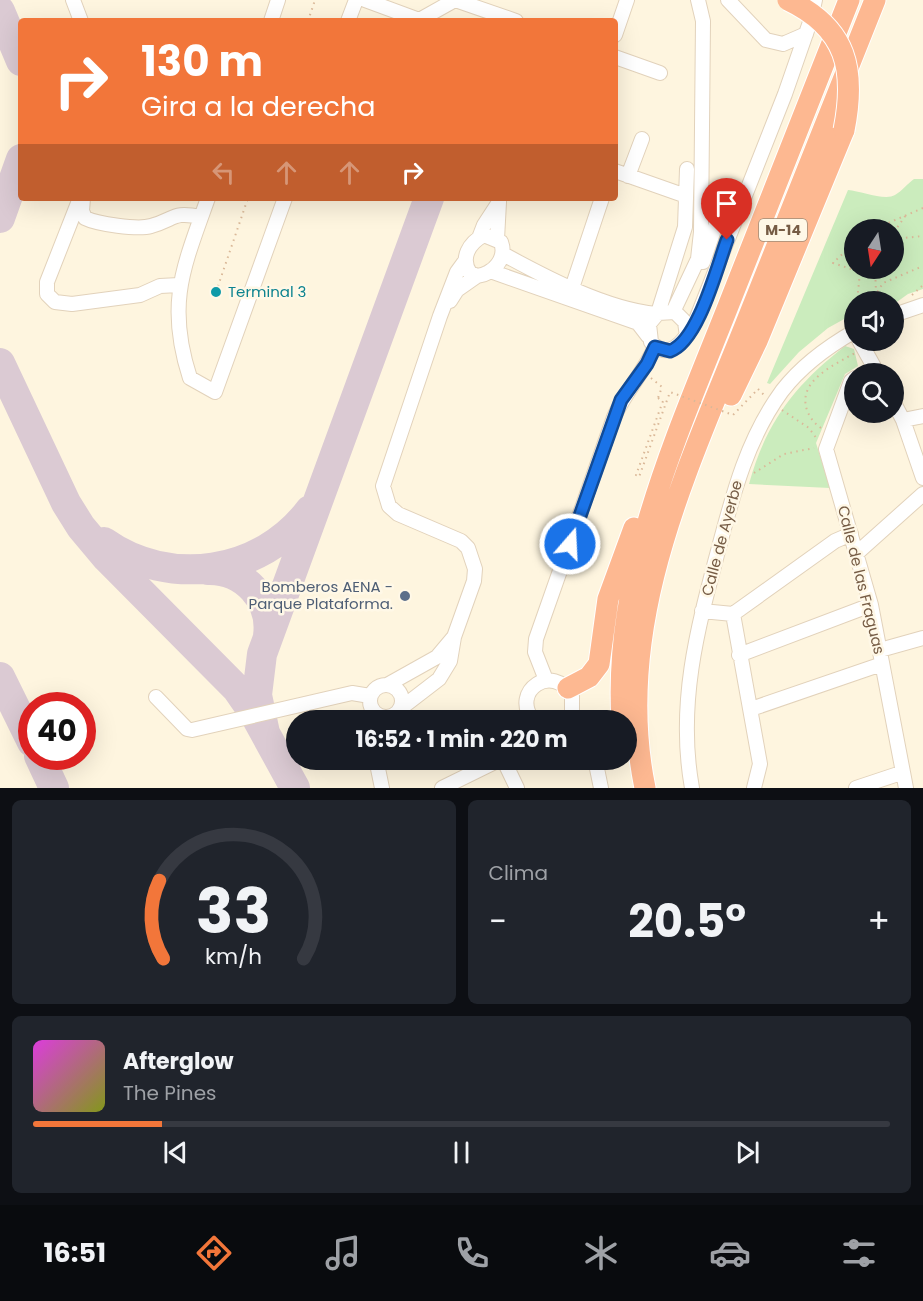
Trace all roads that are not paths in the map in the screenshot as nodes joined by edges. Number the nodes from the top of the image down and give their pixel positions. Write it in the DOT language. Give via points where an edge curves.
graph roads {
  1 [pos="73,0"];
  2 [pos="278,0"];
  3 [pos="356,0"];
  4 [pos="364,0"];
  5 [pos="455,0"];
  6 [pos="627,0"];
  7 [pos="698,0"];
  8 [pos="728,0"];
  9 [pos="788,0"];
  10 [pos="815,0"];
  11 [pos="849,0"];
  12 [pos="875,0"];
  13 [pos="80,18"];
  14 [pos="272,18"];
  15 [pos="349,18"];
  16 [pos="416,18"];
  17 [pos="425,18"];
  18 [pos="507,18"];
  19 [pos="618,26"];
  20 [pos="807,34"];
  21 [pos="618,58"];
  22 [pos="660,73"];
  23 [pos="642,139"];
  24 [pos="687,169"];
  25 [pos="622,174"];
  26 [pos="722,187"];
  27 [pos="686,196"];
  28 [pos="81,201"];
  29 [pos="82,201"];
  30 [pos="207,201"];
  31 [pos="284,201"];
  32 [pos="499,201"];
  33 [pos="500,201"];
  34 [pos="601,201"];
  35 [pos="201,217"];
  36 [pos="479,238"];
  37 [pos="497,239"];
  38 [pos="503,254"];
  39 [pos="465,261"];
  40 [pos="484,273"];
  41 [pos="711,282"];
  42 [pos="179,285"];
  43 [pos="572,288"];
  44 [pos="689,295"];
  45 [pos="923,305"];
  46 [pos="674,312"];
  47 [pos="904,312"];
  48 [pos="657,314"];
  49 [pos="440,316"];
  50 [pos="699,316"];
  51 [pos="687,336"];
  52 [pos="652,341"];
  53 [pos="844,344"];
  54 [pos="844,397"];
  55 [pos="923,416"];
  56 [pos="904,420"];
  57 [pos="904,423"];
  58 [pos="669,454"];
  59 [pos="692,460"];
  60 [pos="923,478"];
  61 [pos="923,494"];
  62 [pos="851,534"];
  63 [pos="857,553"];
  64 [pos="871,605"];
  65 [pos="702,611"];
  66 [pos="733,614"];
  67 [pos="454,637"];
  68 [pos="923,638"];
  69 [pos="880,650"];
  70 [pos="739,655"];
  71 [pos="882,664"];
  72 [pos="546,680"];
  73 [pos="387,685"];
  74 [pos="568,688"];
  75 [pos="370,696"];
  76 [pos="156,697"];
  77 [pos="400,709"];
  78 [pos="751,709"];
  79 [pos="374,710"];
  80 [pos="527,710"];
  81 [pos="571,710"];
  82 [pos="622,710"];
  83 [pos="378,770"];
  84 [pos="479,770"];
  85 [pos="508,770"];
  86 [pos="597,770"];
  87 [pos="628,770"];
  88 [pos="901,773"];
  89 [pos="382,788"];
  90 [pos="442,788"];
  91 [pos="517,788"];
  92 [pos="601,788"];
  93 [pos="630,788"];
  94 [pos="645,788"];
  95 [pos="692,788"];
  96 [pos="754,788"];
  97 [pos="856,788"];
  98 [pos="906,788"];
  1 -- 13 [label="street"];
  2 -- 14 [label="street"];
  3 -- 15 [label="street"];
  4 -- 16 [label="street"];
  5 -- 17 [label="street"];
  5 -- 18 [label="street"];
  6 -- 19 [label="street"];
  7 -- 44 [label="street" via="703,21 700,232"];
  8 -- 20 [label="street" via="759,34 774,43 783,44"];
  9 -- 59 [label="highway, bridge" via="827,28 845,58 851,89 844,130 757,341 712,434"];
  10 -- 20 [label="street"];
  11 -- 58 [label="highway, M-14"];
  12 -- 59 [label="highway, M-14"];
  20 -- 41 [label="street"];
  21 -- 22 [label="street"];
  23 -- 25 [label="street"];
  24 -- 27 [label="street"];
  25 -- 27 [label="street"];
  26 -- 44 [label="street" via="718,219"];
  27 -- 48 [label="street" via="685,227"];
  28 -- 42 [label="street" via="47,282 47,294 55,302 72,304 140,296 160,286"];
  29 -- 35 [label="street" via="85,218 94,223 149,227 182,213"];
  30 -- 35 [label="street"];
  31 -- 42 [label="street" via="215,392 190,378 180,348"];
  32 -- 36 [label="street"];
  33 -- 37 [label="street"];
  34 -- 43 [label="street"];
  35 -- 42 [label="street"];
  36 -- 37 [label="street" via="490,235"];
  36 -- 39 [label="street" via="466,253"];
  37 -- 38 [label="street"];
  38 -- 40 [label="street" via="499,263"];
  38 -- 43 [label="street"];
  39 -- 40 [label="street" via="470,273"];
  39 -- 49 [label="street"];
  40 -- 49 [label="street" via="457,290"];
  40 -- 52 [label="street" via="638,323"];
  41 -- 44 [label="street"];
  41 -- 50 [label="street"];
  43 -- 48 [label="street" via="641,313"];
  44 -- 46 [label="street"];
  44 -- 50 [label="street"];
  45 -- 47 [label="street"];
  46 -- 48 [label="street"];
  46 -- 51 [label="street" via="686,322"];
  48 -- 52 [label="street" via="649,324"];
  49 -- 67 [label="street" via="383,486 389,506 398,514 461,541 472,558 474,581"];
  50 -- 51 [label="street"];
  51 -- 52 [label="street" via="678,348 670,351"];
  52 -- 72 [label="street" via="647,364 618,409 536,639 535,652"];
  53 -- 65 [label="street, Calle de Ayerbe" via="806,364 756,433 740,474"];
  54 -- 62 [label="street, Calle de las Fraguas" via="822,447"];
  55 -- 56 [label="street"];
  57 -- 60 [label="street"];
  58 -- 74 [label="highway" via="653,481 611,591 599,664 589,677"];
  58 -- 82 [label="highway, M-14" via="628,604 621,667"];
  59 -- 94 [label="highway, M-14" via="658,555 641,634 637,702"];
  61 -- 63 [label="street"];
  62 -- 63 [label="street, Calle de las Fraguas"];
  62 -- 66 [label="street" via="835,541"];
  63 -- 64 [label="street, Calle de las Fraguas"];
  64 -- 69 [label="street, Calle de las Fraguas"];
  64 -- 70 [label="street"];
  65 -- 66 [label="street"];
  65 -- 95 [label="street, Calle de Ayerbe" via="687,699"];
  66 -- 70 [label="street"];
  67 -- 73 [label="street" via="437,657"];
  67 -- 77 [label="street" via="450,661 439,679"];
  68 -- 69 [label="street"];
  69 -- 71 [label="street, Calle de las Fraguas"];
  70 -- 78 [label="street"];
  71 -- 78 [label="street"];
  71 -- 88 [label="street, Calle de las Fraguas"];
  72 -- 74 [label="street"];
  72 -- 80 [label="street" via="528,693"];
  73 -- 75 [label="street" via="376,687"];
  73 -- 77 [label="street" via="400,693"];
  74 -- 81 [label="street"];
  75 -- 76 [label="street" via="352,693 192,730"];
  75 -- 79 [label="street"];
  78 -- 96 [label="street" via="760,764"];
  83 -- 89 [label="street"];
  84 -- 90 [label="street"];
  85 -- 91 [label="street"];
  86 -- 92 [label="street"];
  87 -- 93 [label="highway"];
  88 -- 97 [label="street"];
  88 -- 98 [label="street, Calle de las Fraguas"];
}
